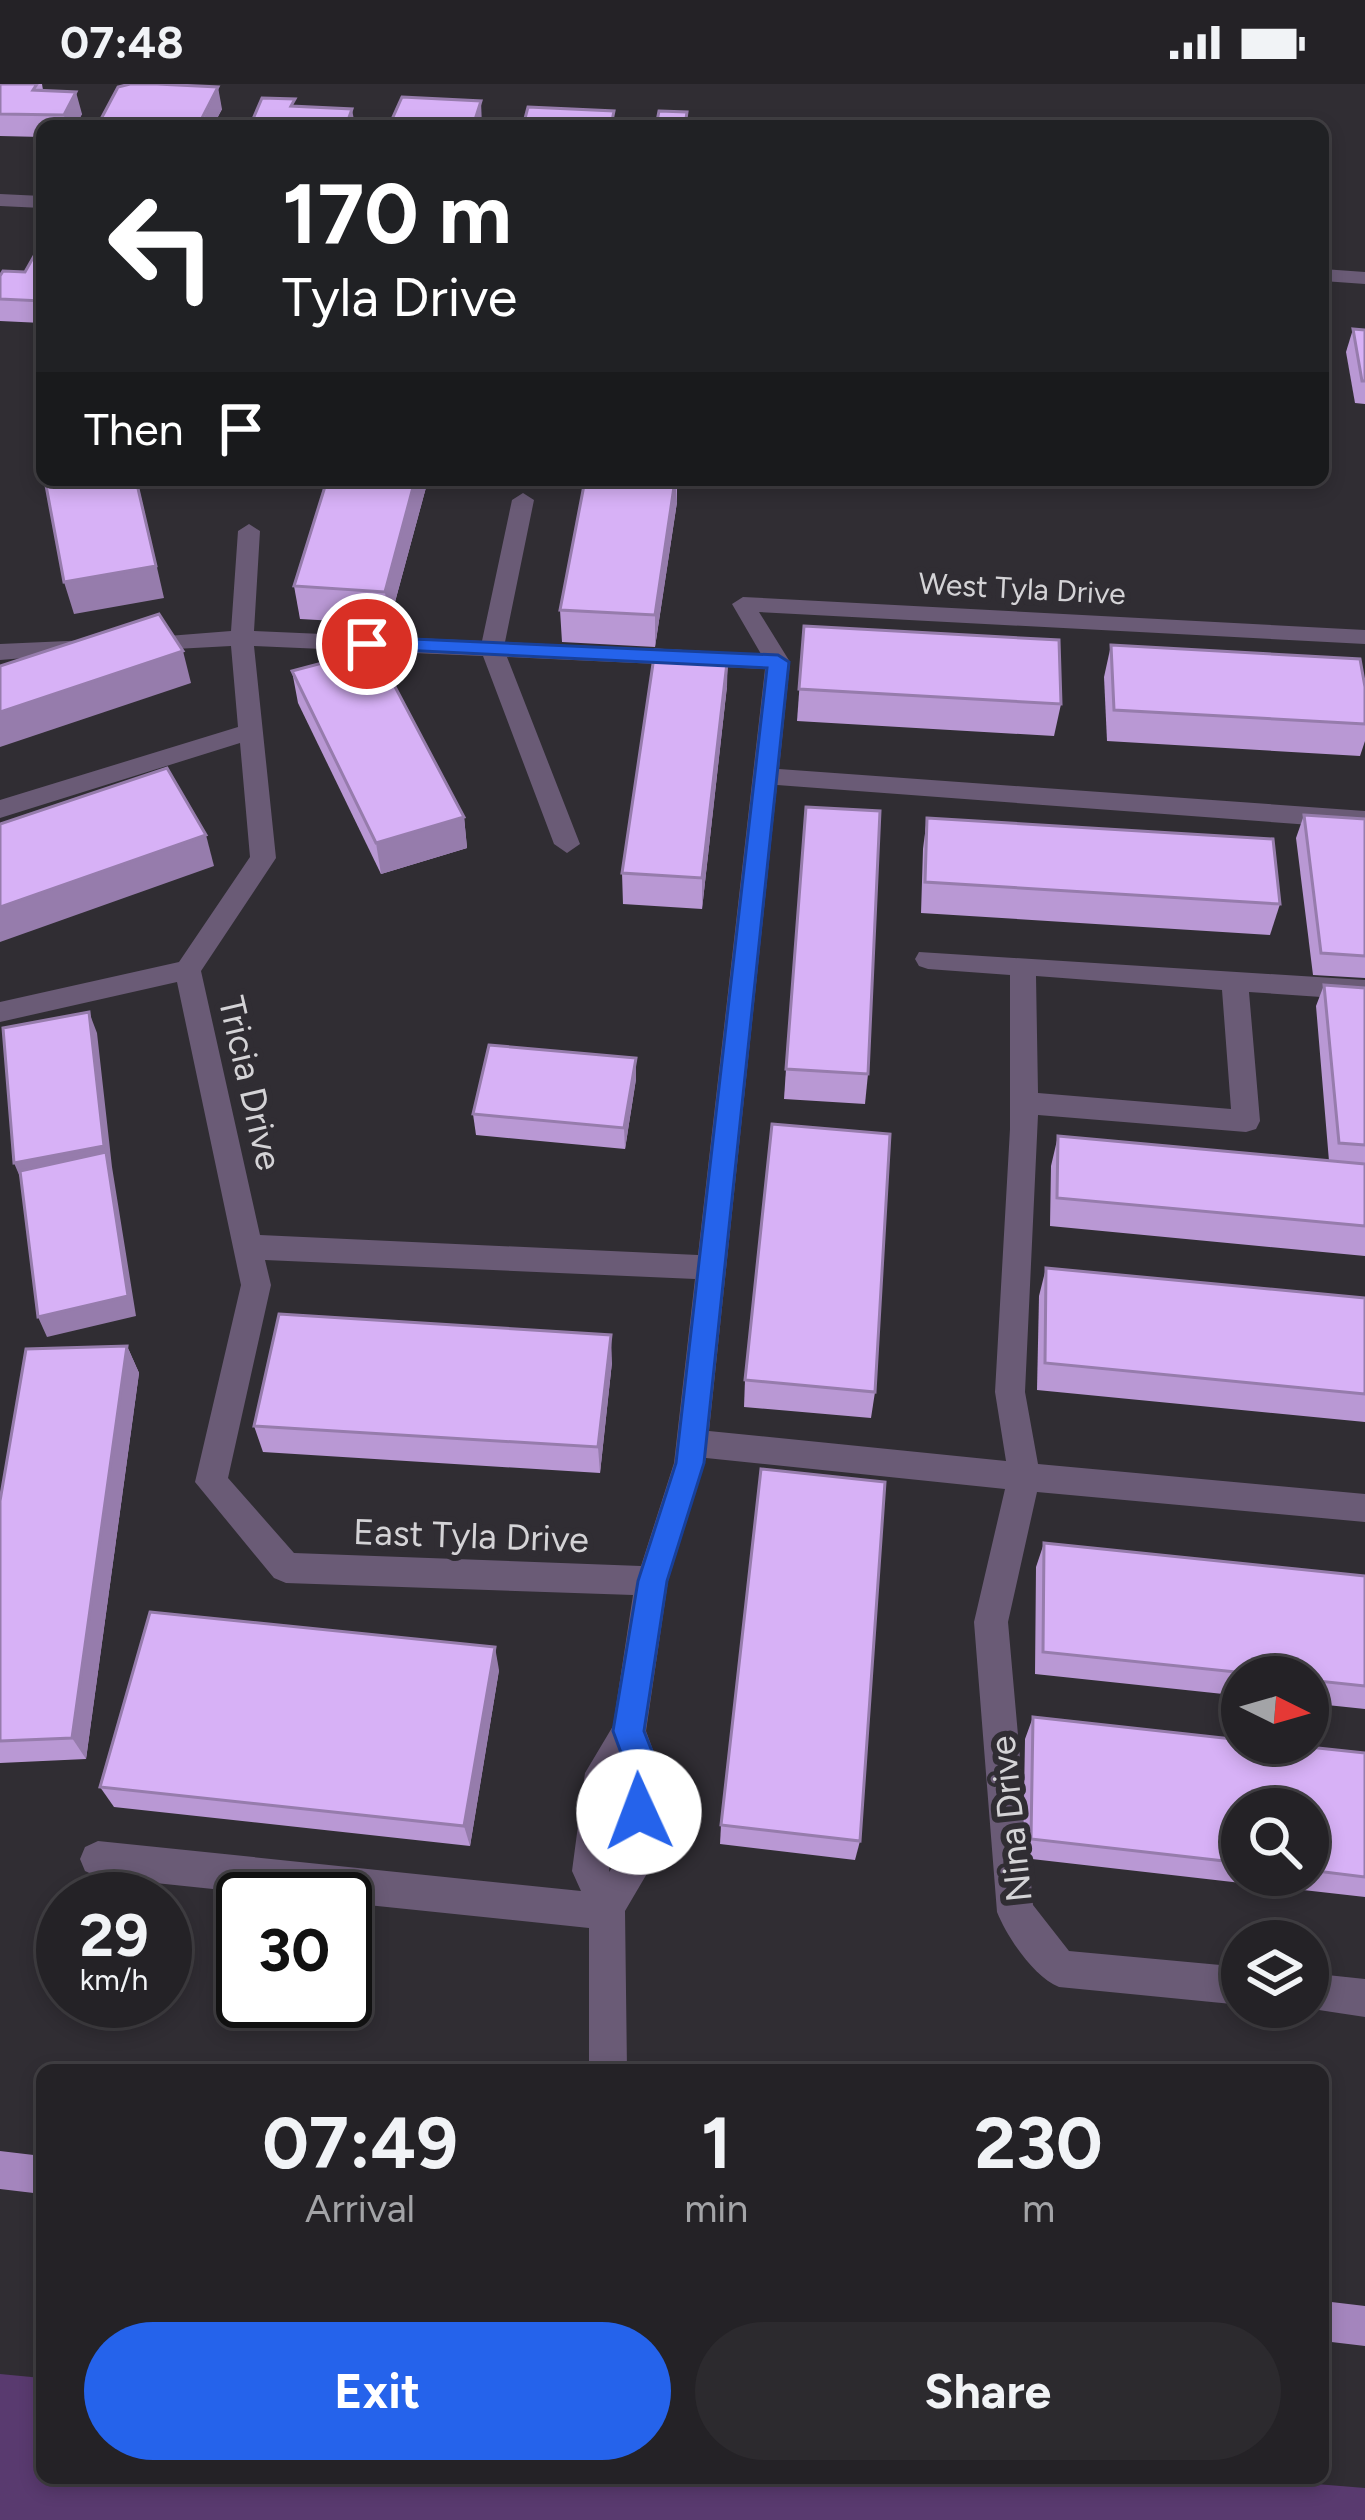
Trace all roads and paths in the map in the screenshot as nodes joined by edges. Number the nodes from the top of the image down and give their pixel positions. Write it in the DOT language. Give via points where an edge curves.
graph roads {
  1 [pos="0,200"];
  2 [pos="36,202"];
  3 [pos="1329,275"];
  4 [pos="1365,278"];
  5 [pos="523,500"];
  6 [pos="249,531"];
  7 [pos="1365,637"];
  8 [pos="242,638"];
  9 [pos="492,649"];
  10 [pos="0,652"];
  11 [pos="778,662"];
  12 [pos="251,731"];
  13 [pos="766,776"];
  14 [pos="0,809"];
  15 [pos="1365,820"];
  16 [pos="567,844"];
  17 [pos="928,959"];
  18 [pos="1023,966"];
  19 [pos="188,970"];
  20 [pos="1235,980"];
  21 [pos="1365,990"];
  22 [pos="0,1012"];
  23 [pos="1023,1103"];
  24 [pos="251,1246"];
  25 [pos="710,1268"];
  26 [pos="692,1443"];
  27 [pos="1024,1477"];
  28 [pos="1365,1508"];
  29 [pos="286,1568"];
  30 [pos="652,1581"];
  31 [pos="98,1859"];
  32 [pos="607,1910"];
  33 [pos="1221,1984"];
  34 [pos="1329,1994"];
  35 [pos="1365,1998"];
  36 [pos="608,2064"];
  37 [pos="0,2170"];
  38 [pos="36,2174"];
  39 [pos="1329,2322"];
  40 [pos="1365,2326"];
  1 -- 2 [label="street"];
  3 -- 4 [label="street"];
  5 -- 9 [label="street"];
  6 -- 8 [label="street, Tricia Drive"];
  7 -- 11 [label="street, West Tyla Drive" via="743,604"];
  8 -- 9 [label="street"];
  8 -- 10 [label="street"];
  8 -- 12 [label="street, Tricia Drive"];
  9 -- 11 [label="street"];
  9 -- 16 [label="street"];
  11 -- 13 [label="street"];
  12 -- 14 [label="street"];
  12 -- 19 [label="street, Tricia Drive" via="263,859"];
  13 -- 15 [label="street"];
  13 -- 25 [label="street"];
  17 -- 18 [label="street"];
  18 -- 20 [label="street"];
  18 -- 23 [label="street, Nina Drive"];
  19 -- 22 [label="street"];
  19 -- 24 [label="street, Tricia Drive"];
  20 -- 21 [label="street"];
  20 -- 23 [label="street" via="1246,1121"];
  23 -- 27 [label="street, Nina Drive" via="1010,1392"];
  24 -- 25 [label="street"];
  24 -- 29 [label="street, Tricia Drive" via="256,1285 211,1482"];
  25 -- 26 [label="street"];
  26 -- 27 [label="street"];
  26 -- 30 [label="street"];
  27 -- 28 [label="street"];
  27 -- 33 [label="street, Nina Drive" via="991,1622 1015,1912 1059,1969"];
  29 -- 30 [label="street, East Tyla Drive"];
  30 -- 32 [label="street" via="628,1731 643,1769 634,1865"];
  31 -- 32 [label="street"];
  32 -- 36 [label="street"];
  34 -- 35 [label="street"];
  37 -- 38 [label="main road"];
  39 -- 40 [label="main road"];
}
